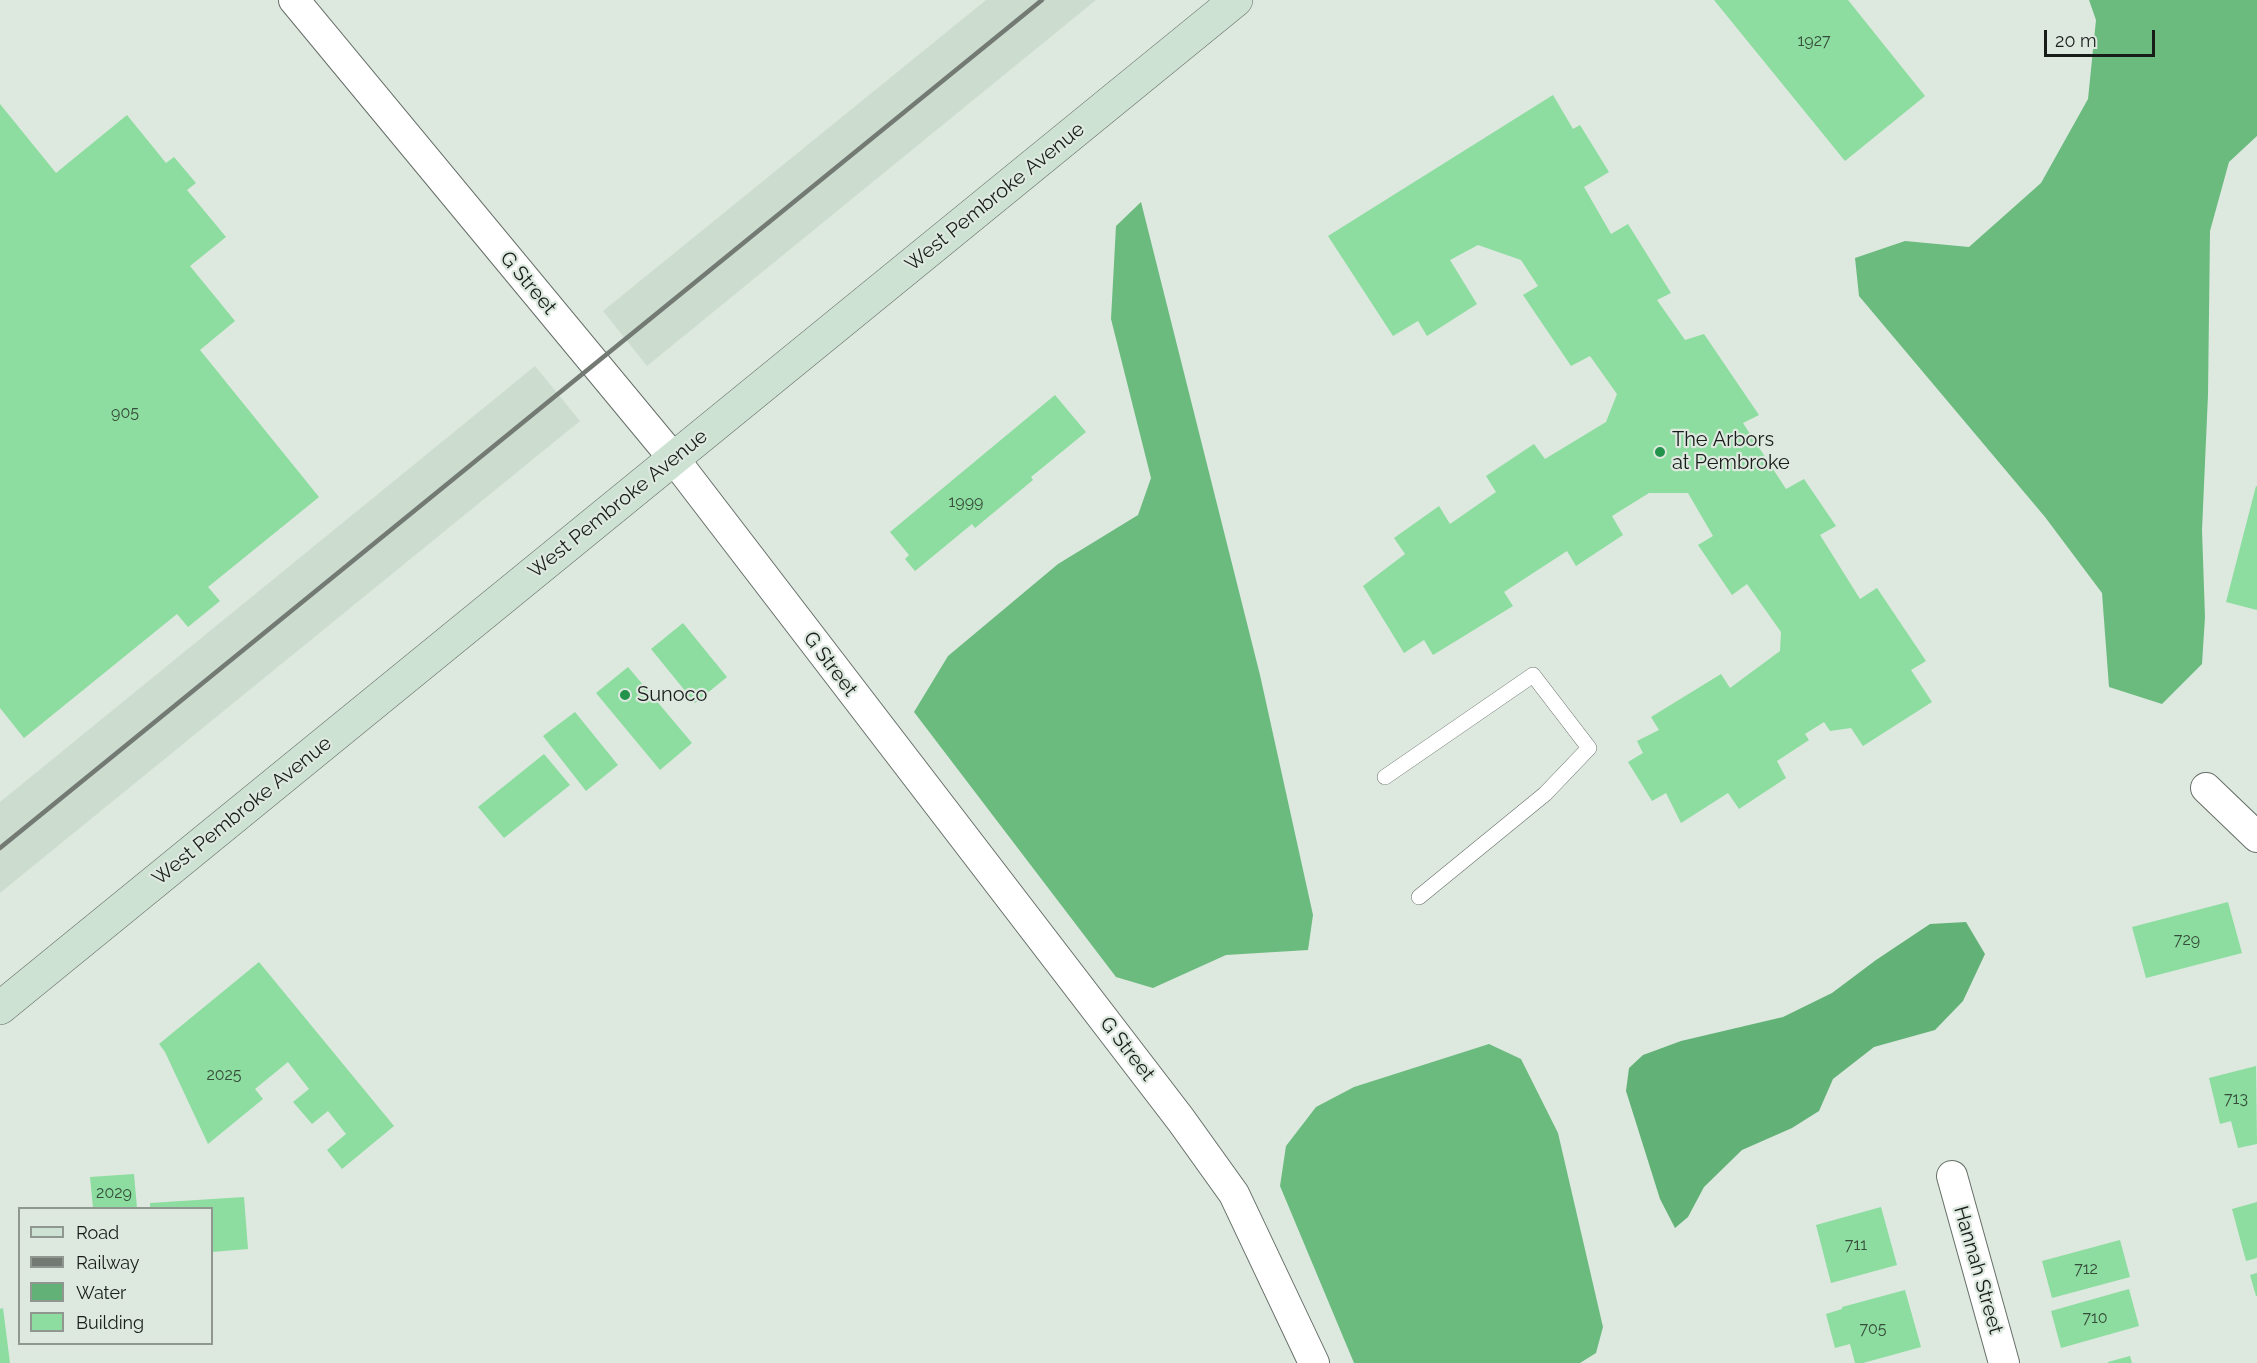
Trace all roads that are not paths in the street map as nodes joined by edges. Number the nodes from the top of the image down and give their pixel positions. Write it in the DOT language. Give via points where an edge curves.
graph roads {
  1 [pos="294,0"];
  2 [pos="1236,0"];
  3 [pos="674,459"];
  4 [pos="1385,777"];
  5 [pos="2206,788"];
  6 [pos="2257,837"];
  7 [pos="1419,897"];
  8 [pos="0,1008"];
  9 [pos="1952,1176"];
  10 [pos="1314,1363"];
  11 [pos="2004,1363"];
  1 -- 3 [label="street, G Street"];
  2 -- 3 [label="main road, West Pembroke Avenue"];
  3 -- 8 [label="main road, West Pembroke Avenue"];
  3 -- 10 [label="street, G Street" via="1234,1194"];
  4 -- 7 [label="lane" via="1533,675 1589,748 1545,794"];
  5 -- 6 [label="street"];
  9 -- 11 [label="street, Hannah Street"];
}
